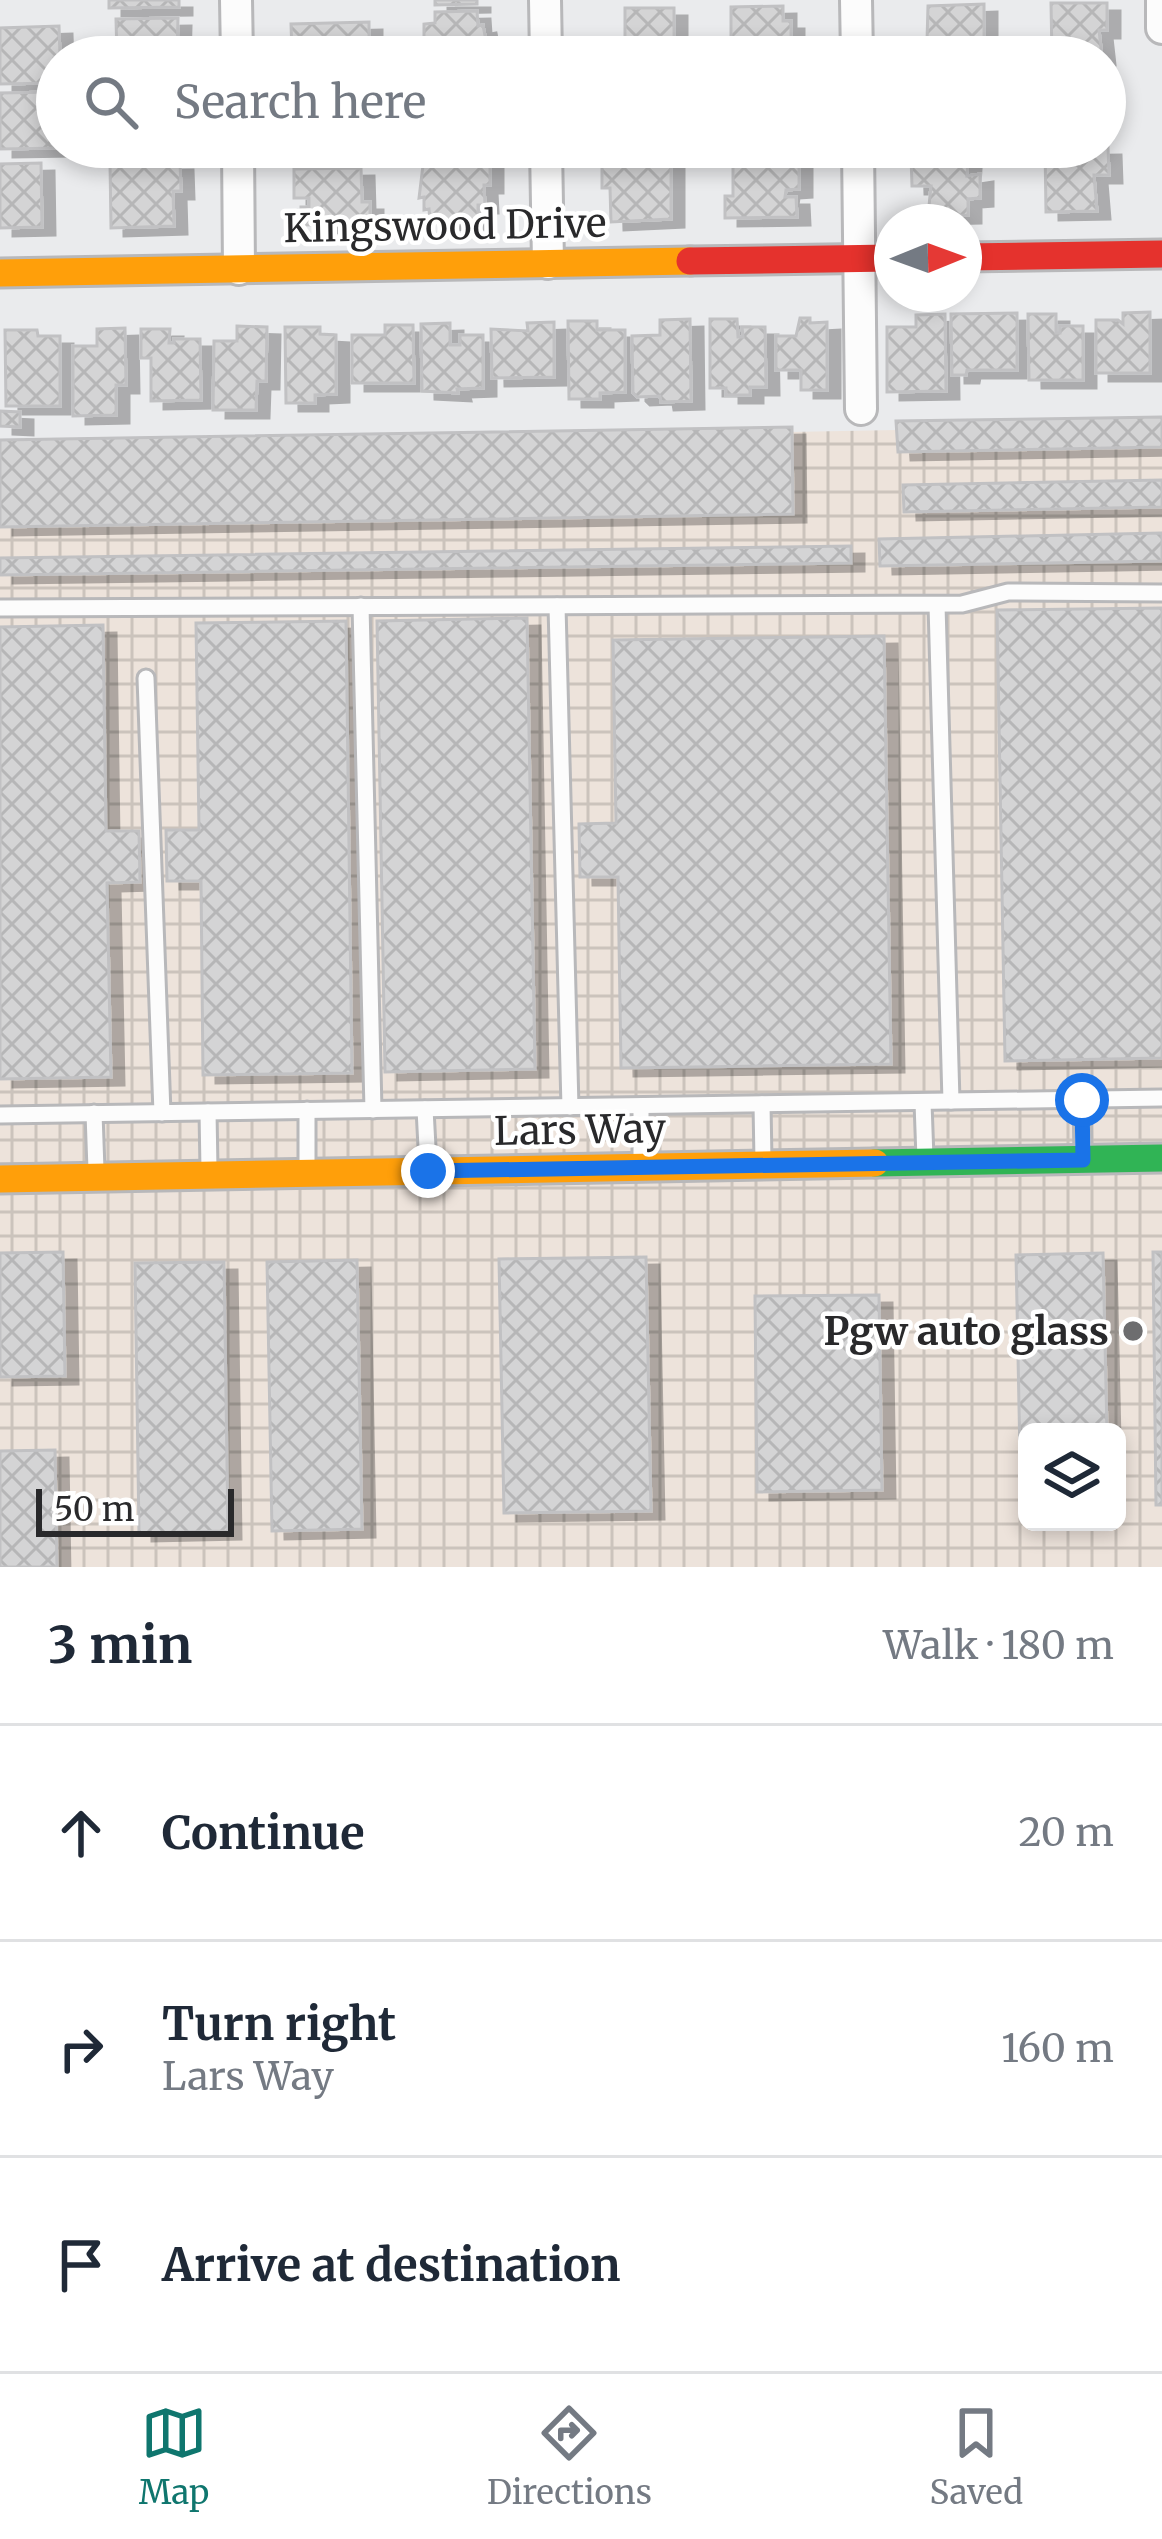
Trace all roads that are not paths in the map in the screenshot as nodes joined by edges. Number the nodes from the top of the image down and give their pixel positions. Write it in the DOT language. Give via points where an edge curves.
graph roads {
  1 [pos="236,0"];
  2 [pos="545,0"];
  3 [pos="856,0"];
  4 [pos="1162,0"];
  5 [pos="1162,28"];
  6 [pos="237,36"];
  7 [pos="545,36"];
  8 [pos="856,36"];
  9 [pos="238,168"];
  10 [pos="546,168"];
  11 [pos="858,168"];
  12 [pos="1162,254"];
  13 [pos="982,257"];
  14 [pos="859,259"];
  15 [pos="874,259"];
  16 [pos="548,263"];
  17 [pos="239,268"];
  18 [pos="0,272"];
  19 [pos="861,409"];
  20 [pos="1162,593"];
  21 [pos="938,604"];
  22 [pos="361,606"];
  23 [pos="557,606"];
  24 [pos="0,608"];
  25 [pos="146,678"];
  26 [pos="1162,1098"];
  27 [pos="1082,1100"];
  28 [pos="951,1101"];
  29 [pos="923,1102"];
  30 [pos="762,1104"];
  31 [pos="640,1106"];
  32 [pos="570,1107"];
  33 [pos="373,1109"];
  34 [pos="425,1109"];
  35 [pos="307,1110"];
  36 [pos="208,1112"];
  37 [pos="94,1113"];
  38 [pos="162,1113"];
  39 [pos="0,1115"];
  40 [pos="1162,1159"];
  41 [pos="1083,1160"];
  42 [pos="926,1162"];
  43 [pos="763,1166"];
  44 [pos="641,1168"];
  45 [pos="428,1171"];
  46 [pos="308,1173"];
  47 [pos="210,1175"];
  48 [pos="96,1178"];
  49 [pos="0,1179"];
  1 -- 6 [label="street"];
  2 -- 7 [label="street"];
  3 -- 8 [label="street"];
  4 -- 5 [label="street"];
  9 -- 17 [label="street"];
  10 -- 16 [label="street"];
  11 -- 14 [label="street"];
  12 -- 13 [label="street"];
  14 -- 15 [label="street, Kingswood Drive"];
  14 -- 16 [label="street, Kingswood Drive"];
  14 -- 19 [label="street"];
  16 -- 17 [label="street, Kingswood Drive"];
  17 -- 18 [label="street, Kingswood Drive"];
  20 -- 21 [label="lane" via="1008,592"];
  21 -- 23 [label="lane"];
  21 -- 28 [label="lane"];
  22 -- 23 [label="lane"];
  22 -- 24 [label="lane"];
  22 -- 33 [label="lane"];
  23 -- 32 [label="lane"];
  25 -- 38 [label="lane"];
  26 -- 27 [label="lane"];
  27 -- 28 [label="lane"];
  27 -- 41 [label="lane"];
  28 -- 29 [label="lane"];
  29 -- 30 [label="lane"];
  29 -- 42 [label="lane"];
  30 -- 31 [label="lane"];
  30 -- 43 [label="lane"];
  31 -- 32 [label="lane"];
  31 -- 44 [label="lane"];
  32 -- 34 [label="lane"];
  33 -- 34 [label="lane"];
  33 -- 35 [label="lane"];
  34 -- 45 [label="lane"];
  35 -- 36 [label="lane"];
  35 -- 46 [label="lane"];
  36 -- 38 [label="lane"];
  36 -- 47 [label="lane"];
  37 -- 38 [label="lane"];
  37 -- 39 [label="lane"];
  37 -- 48 [label="lane"];
  40 -- 41 [label="street, Lars Way"];
  41 -- 42 [label="street, Lars Way"];
  42 -- 43 [label="street, Lars Way"];
  43 -- 44 [label="street, Lars Way"];
  44 -- 45 [label="street, Lars Way"];
  45 -- 46 [label="street, Lars Way"];
  46 -- 47 [label="street, Lars Way"];
  47 -- 48 [label="street, Lars Way"];
  48 -- 49 [label="street, Lars Way"];
}
